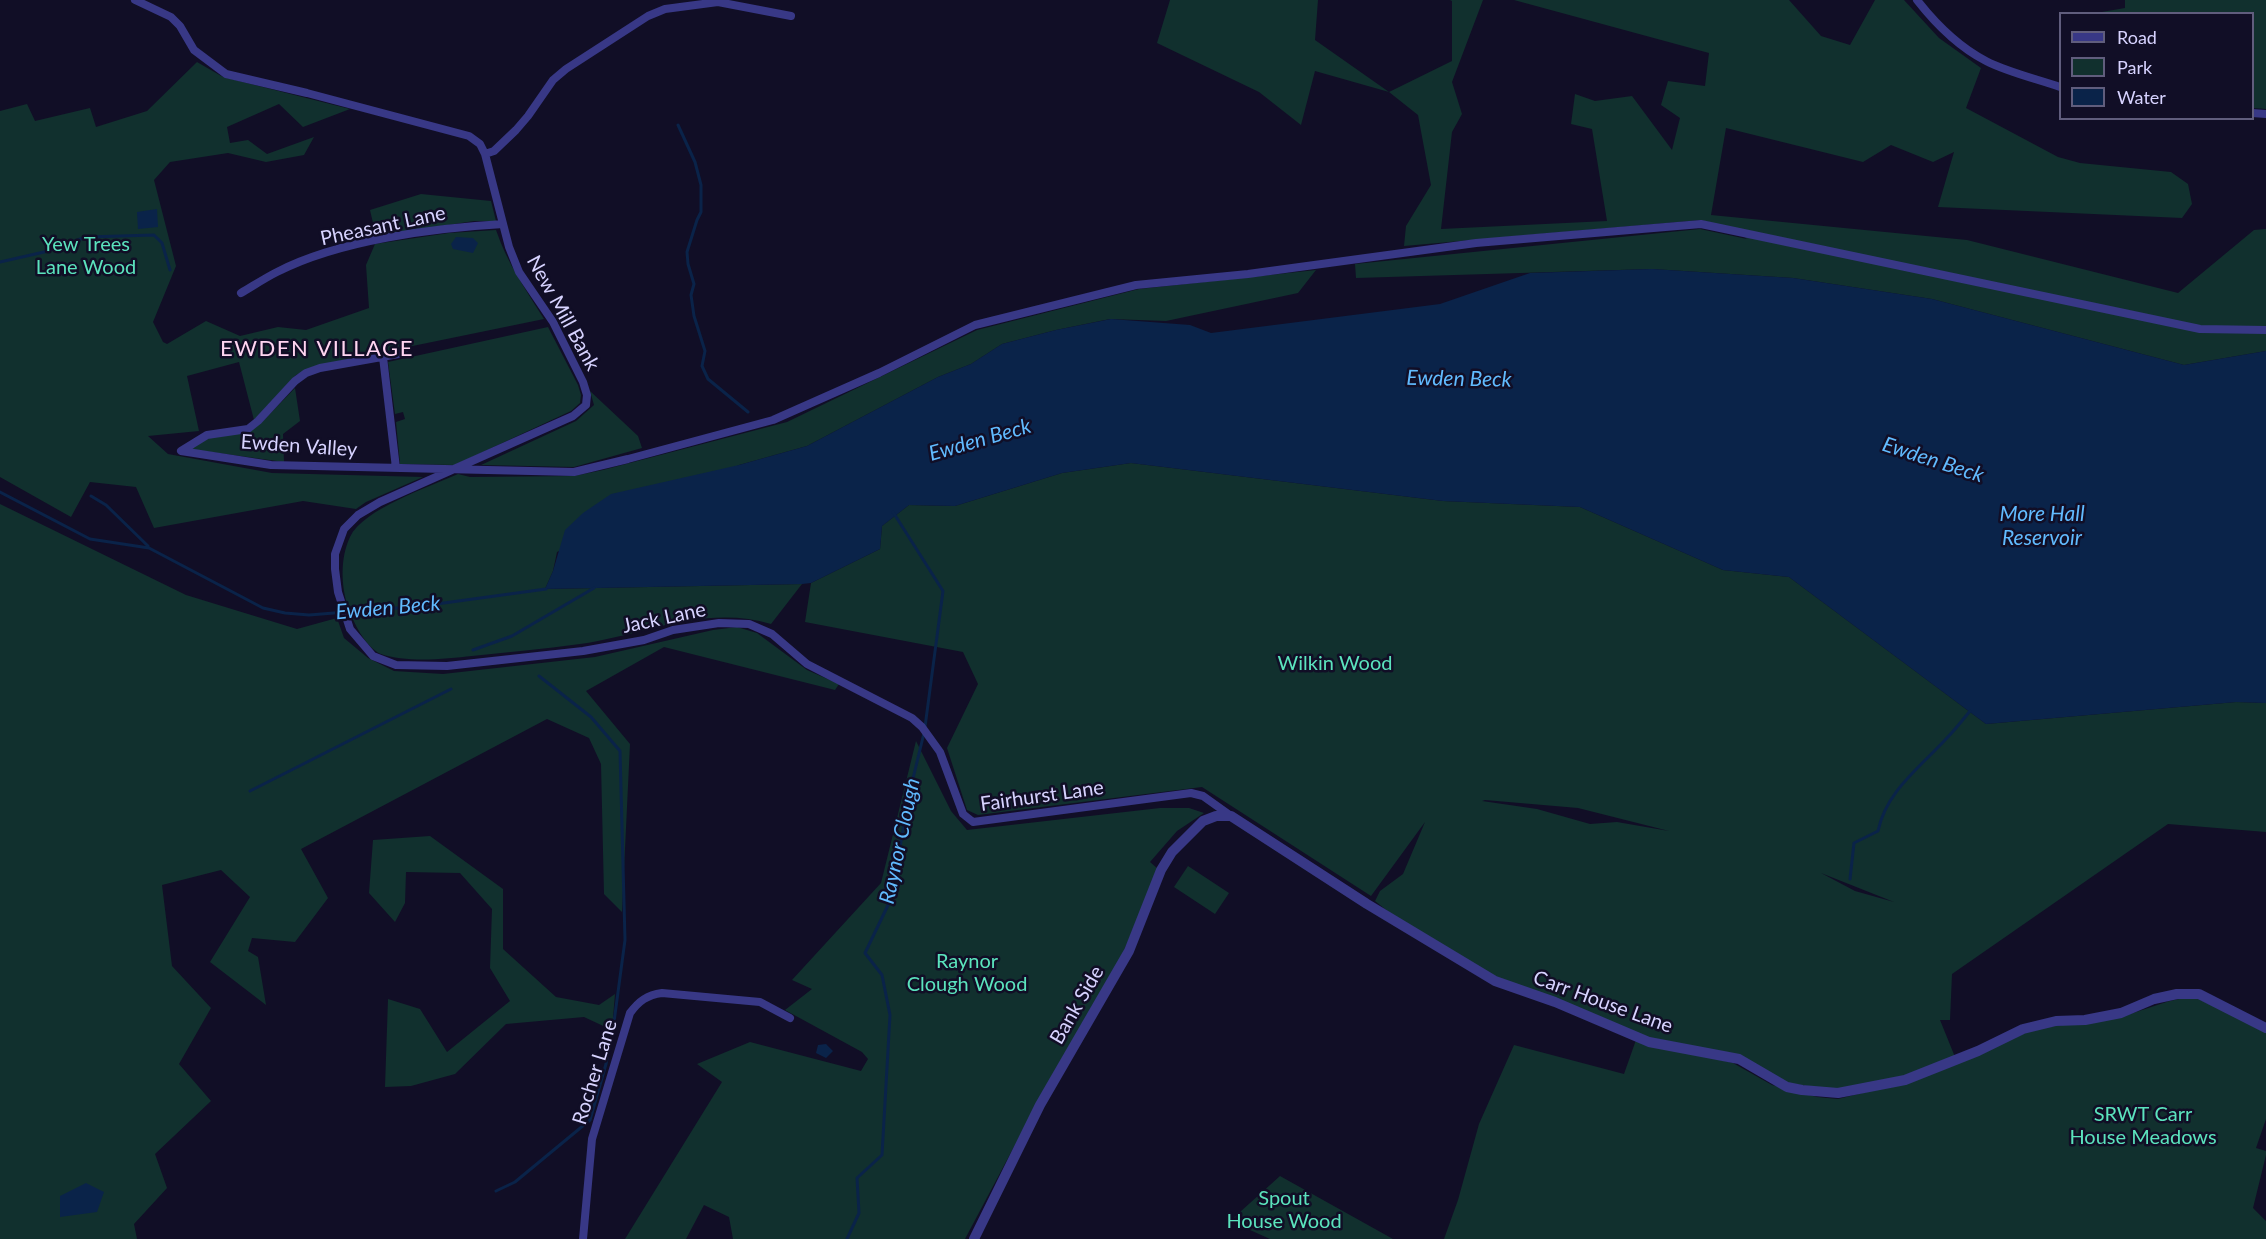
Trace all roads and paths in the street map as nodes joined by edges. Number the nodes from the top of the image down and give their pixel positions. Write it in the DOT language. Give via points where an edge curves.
graph roads {
  1 [pos="135,0"];
  2 [pos="1917,0"];
  3 [pos="791,16"];
  4 [pos="2059,86"];
  5 [pos="485,154"];
  6 [pos="503,224"];
  7 [pos="241,293"];
  8 [pos="2266,330"];
  9 [pos="404,353"];
  10 [pos="383,357"];
  11 [pos="396,468"];
  12 [pos="455,470"];
  13 [pos="434,665"];
  14 [pos="912,718"];
  15 [pos="1231,816"];
  16 [pos="790,1018"];
  17 [pos="2266,1028"];
  18 [pos="583,1239"];
  19 [pos="974,1239"];
  1 -- 5 [label="street" via="171,17 194,50 226,74 469,136"];
  2 -- 4 [label="street" via="1945,31 1986,61"];
  3 -- 5 [label="street" via="718,2 666,9 648,16 553,80 528,117 494,151"];
  5 -- 6 [label="street, New Mill Bank"];
  6 -- 7 [label="street, Pheasant Lane" via="366,242 278,271"];
  6 -- 12 [label="street, New Mill Bank" via="519,272 553,322 583,382 586,405 573,416"];
  8 -- 12 [label="street, Ewden Valley" via="2200,329 1701,224 1476,243 1136,285 975,325 773,420 574,472"];
  9 -- 10 [label="street, Ewden Valley"];
  10 -- 11 [label="street"];
  10 -- 11 [label="street, Ewden Valley" via="306,373 248,429 207,435 181,451 271,465"];
  11 -- 12 [label="street, Ewden Valley"];
  12 -- 13 [label="street, New Mill Bank" via="380,502 351,521 335,554 338,592 350,629 373,656 396,665"];
  13 -- 14 [label="street, Jack Lane" via="583,651 644,640 673,630 718,623 749,624 772,634 807,664"];
  14 -- 15 [label="street, Fairhurst Lane" via="940,752 963,814 973,822 1191,794 1203,796"];
  15 -- 17 [label="street, Carr House Lane" via="1495,981 1649,1042 1739,1059 1787,1087 1838,1093 1905,1080 2023,1029 2121,1013 2177,994 2199,994"];
  15 -- 19 [label="street, Bank Side" via="1203,821 1172,852 1161,870 1129,951 1040,1105"];
  16 -- 18 [label="street, Rocher Lane" via="760,1002 662,993 651,994 638,1003 630,1013 592,1139"];
}
